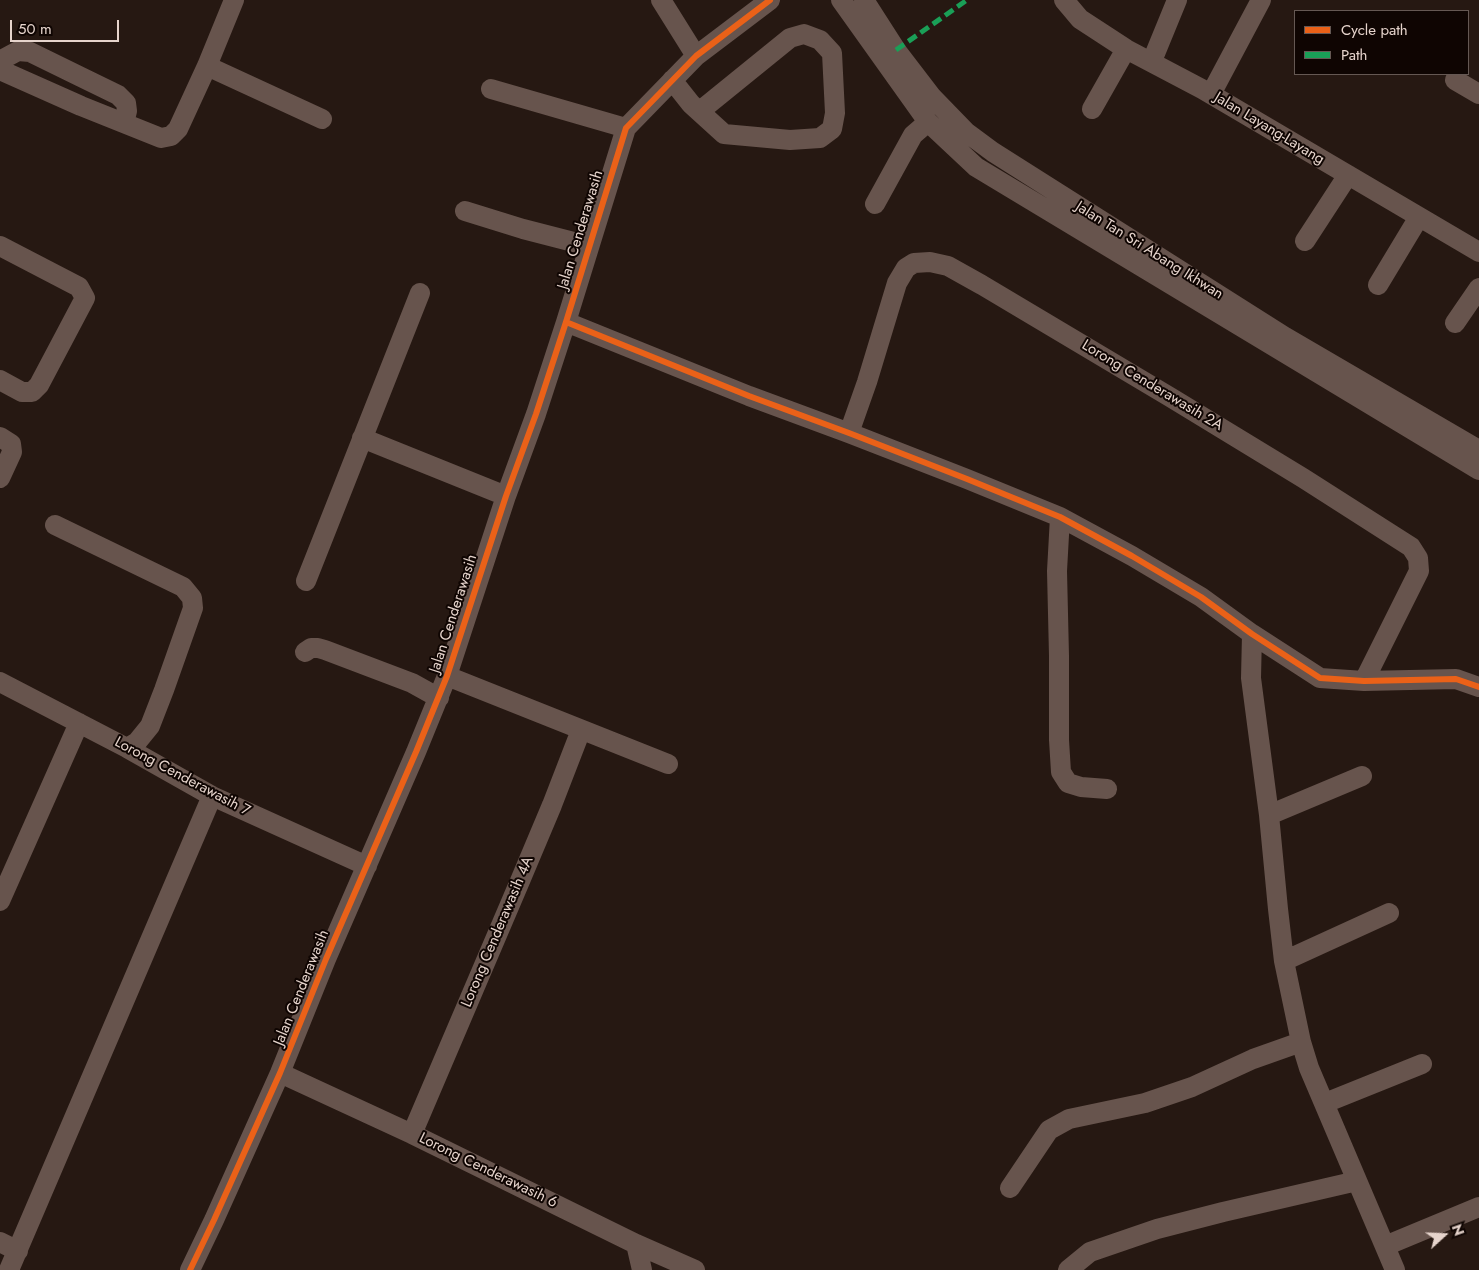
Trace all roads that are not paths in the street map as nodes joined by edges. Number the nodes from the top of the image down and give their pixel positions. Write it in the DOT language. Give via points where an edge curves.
graph roads {
  1 [pos="234,0"];
  2 [pos="660,0"];
  3 [pos="770,0"];
  4 [pos="841,0"];
  5 [pos="864,0"];
  6 [pos="1064,0"];
  7 [pos="1177,0"];
  8 [pos="1261,0"];
  9 [pos="1126,49"];
  10 [pos="696,56"];
  11 [pos="1152,61"];
  12 [pos="0,63"];
  13 [pos="207,66"];
  14 [pos="0,70"];
  15 [pos="672,80"];
  16 [pos="1455,80"];
  17 [pos="491,89"];
  18 [pos="1211,94"];
  19 [pos="1479,94"];
  20 [pos="1092,109"];
  21 [pos="700,111"];
  22 [pos="322,119"];
  23 [pos="928,122"];
  24 [pos="124,123"];
  25 [pos="626,128"];
  26 [pos="1348,175"];
  27 [pos="875,204"];
  28 [pos="465,211"];
  29 [pos="1419,217"];
  30 [pos="1305,241"];
  31 [pos="0,246"];
  32 [pos="590,246"];
  33 [pos="1479,252"];
  34 [pos="1378,285"];
  35 [pos="1479,288"];
  36 [pos="420,293"];
  37 [pos="566,322"];
  38 [pos="1455,323"];
  39 [pos="0,380"];
  40 [pos="849,433"];
  41 [pos="0,437"];
  42 [pos="362,438"];
  43 [pos="1479,450"];
  44 [pos="1479,470"];
  45 [pos="0,478"];
  46 [pos="506,496"];
  47 [pos="1060,517"];
  48 [pos="55,525"];
  49 [pos="306,581"];
  50 [pos="1252,634"];
  51 [pos="305,652"];
  52 [pos="447,676"];
  53 [pos="0,682"];
  54 [pos="1364,682"];
  55 [pos="1479,687"];
  56 [pos="438,698"];
  57 [pos="79,723"];
  58 [pos="581,730"];
  59 [pos="127,748"];
  60 [pos="668,764"];
  61 [pos="1362,776"];
  62 [pos="1107,789"];
  63 [pos="212,796"];
  64 [pos="1269,815"];
  65 [pos="367,866"];
  66 [pos="6,868"];
  67 [pos="0,901"];
  68 [pos="1389,914"];
  69 [pos="1284,961"];
  70 [pos="1302,1042"];
  71 [pos="1422,1064"];
  72 [pos="280,1073"];
  73 [pos="1325,1104"];
  74 [pos="412,1134"];
  75 [pos="1357,1181"];
  76 [pos="1010,1188"];
  77 [pos="1479,1207"];
  78 [pos="0,1242"];
  79 [pos="636,1244"];
  80 [pos="1385,1246"];
  81 [pos="18,1251"];
  82 [pos="9,1270"];
  83 [pos="190,1270"];
  84 [pos="642,1270"];
  85 [pos="695,1270"];
  86 [pos="1068,1270"];
  87 [pos="1395,1270"];
  1 -- 13 [label="street"];
  2 -- 10 [label="street"];
  3 -- 10 [label="street, Jalan Cenderawasih"];
  4 -- 23 [label="street, Jalan Tan Sri Abang Ikhwan"];
  5 -- 43 [label="street, Jalan Tan Sri Abang Ikhwan" via="932,97 966,132 993,152 1285,337"];
  6 -- 9 [label="street, Jalan Layang-Layang" via="1080,19"];
  7 -- 11 [label="street"];
  8 -- 18 [label="street"];
  9 -- 11 [label="street, Jalan Layang-Layang"];
  9 -- 20 [label="street"];
  10 -- 15 [label="street, Jalan Cenderawasih"];
  11 -- 18 [label="street, Jalan Layang-Layang"];
  12 -- 24 [label="street" via="18,51 30,52 118,95 126,103"];
  13 -- 22 [label="street"];
  13 -- 24 [label="street" via="178,129 171,136 161,138"];
  14 -- 24 [label="street"];
  15 -- 21 [label="street" via="690,104"];
  15 -- 25 [label="street, Jalan Cenderawasih"];
  16 -- 19 [label="street"];
  17 -- 25 [label="street"];
  18 -- 26 [label="street, Jalan Layang-Layang"];
  21 -- 21 [label="street" via="724,134 790,140 820,138 832,129 835,113 832,53 820,40 804,34 790,38"];
  23 -- 27 [label="street" via="913,135"];
  23 -- 44 [label="street, Jalan Tan Sri Abang Ikhwan" via="976,167"];
  25 -- 32 [label="street, Jalan Cenderawasih"];
  26 -- 29 [label="street, Jalan Layang-Layang"];
  26 -- 30 [label="street"];
  28 -- 32 [label="street"];
  29 -- 33 [label="street, Jalan Layang-Layang"];
  29 -- 34 [label="street"];
  31 -- 39 [label="street" via="79,287 85,298 39,385 32,392 22,392"];
  32 -- 37 [label="street, Jalan Cenderawasih"];
  35 -- 38 [label="street"];
  36 -- 42 [label="street"];
  37 -- 40 [label="street"];
  37 -- 46 [label="street, Jalan Cenderawasih"];
  40 -- 47 [label="street"];
  40 -- 54 [label="street, Lorong Cenderawasih 2A" via="898,282 906,268 914,263 930,262 948,266 1170,397 1410,547 1418,558 1420,571"];
  41 -- 45 [label="street" via="10,444 12,452"];
  42 -- 46 [label="street"];
  42 -- 49 [label="street"];
  46 -- 52 [label="street, Jalan Cenderawasih"];
  47 -- 50 [label="street" via="1201,597"];
  47 -- 62 [label="street" via="1057,571 1061,772 1068,783"];
  48 -- 59 [label="street" via="183,587 192,598 193,608 150,726 137,742"];
  50 -- 54 [label="street" via="1320,678"];
  50 -- 64 [label="street" via="1251,678"];
  51 -- 56 [label="street" via="311,648 325,650 412,683"];
  52 -- 56 [label="street, Jalan Cenderawasih"];
  52 -- 58 [label="street"];
  53 -- 57 [label="street, Lorong Cenderawasih 7"];
  54 -- 55 [label="street" via="1456,679"];
  56 -- 65 [label="street, Jalan Cenderawasih"];
  57 -- 59 [label="street, Lorong Cenderawasih 7"];
  57 -- 66 [label="street"];
  58 -- 60 [label="street"];
  58 -- 74 [label="street, Lorong Cenderawasih 4A"];
  59 -- 63 [label="street, Lorong Cenderawasih 7"];
  61 -- 64 [label="street"];
  63 -- 65 [label="street, Lorong Cenderawasih 7"];
  63 -- 81 [label="street"];
  64 -- 69 [label="street"];
  65 -- 72 [label="street, Jalan Cenderawasih"];
  66 -- 67 [label="street"];
  68 -- 69 [label="street"];
  69 -- 70 [label="street"];
  70 -- 73 [label="street"];
  70 -- 76 [label="street" via="1146,1103 1069,1119 1049,1130"];
  71 -- 73 [label="street"];
  72 -- 74 [label="street, Lorong Cenderawasih 6"];
  72 -- 83 [label="street, Jalan Cenderawasih"];
  73 -- 75 [label="street"];
  74 -- 79 [label="street, Lorong Cenderawasih 6"];
  75 -- 80 [label="street"];
  75 -- 86 [label="street" via="1158,1229 1090,1252"];
  77 -- 80 [label="street"];
  78 -- 81 [label="street"];
  79 -- 84 [label="street"];
  79 -- 85 [label="street, Lorong Cenderawasih 6"];
  80 -- 87 [label="street"];
  81 -- 82 [label="street"];
}
